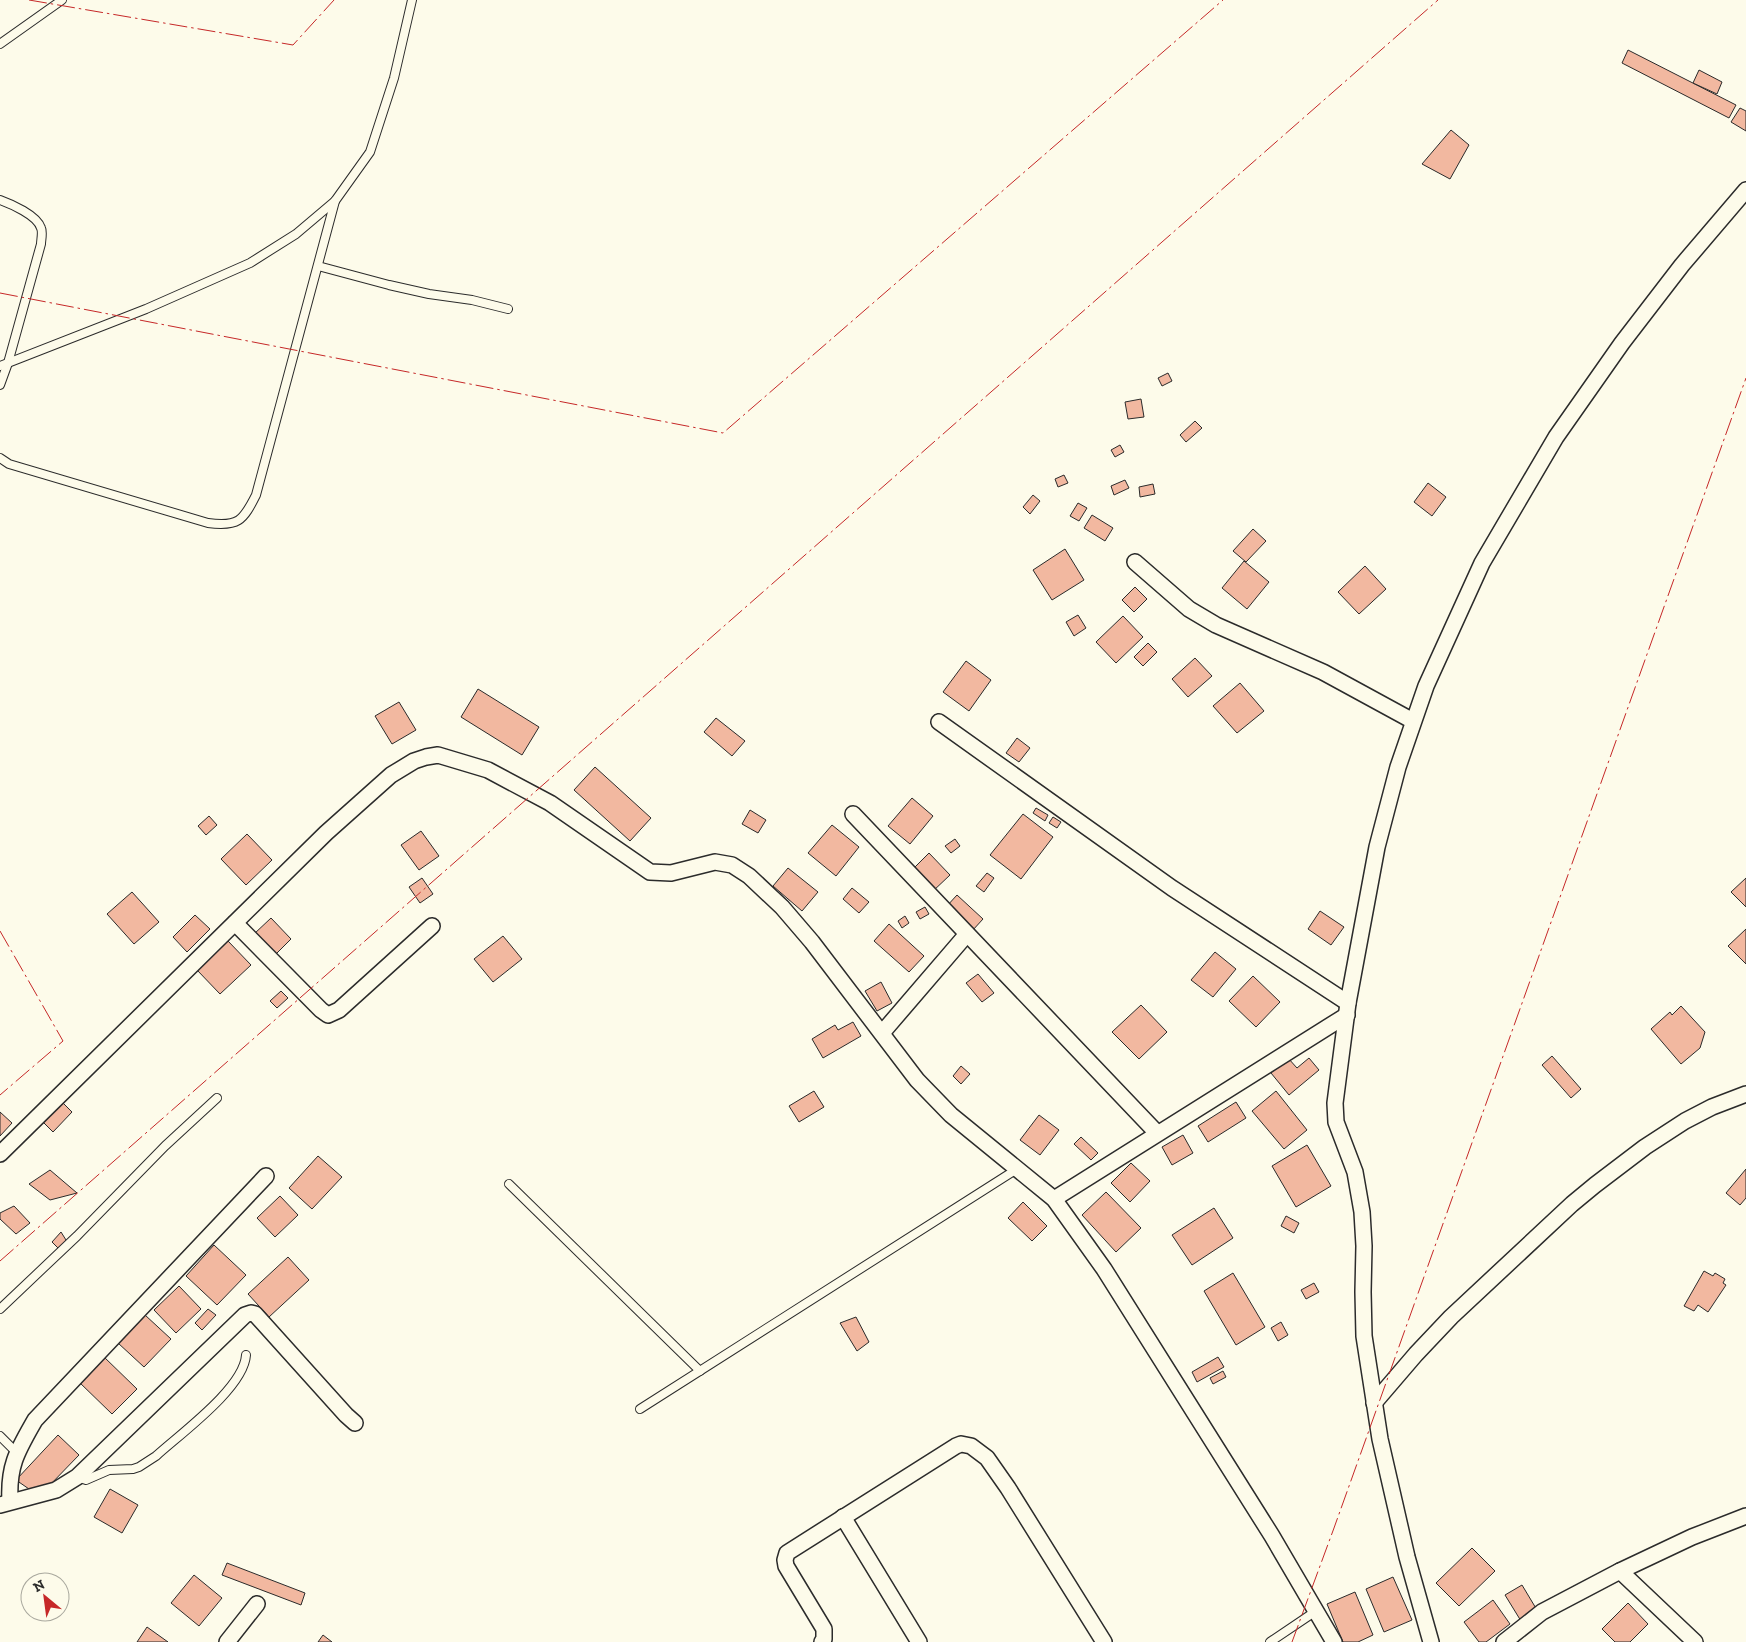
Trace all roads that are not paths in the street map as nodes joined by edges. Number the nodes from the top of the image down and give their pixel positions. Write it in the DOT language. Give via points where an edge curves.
graph roads {
  1 [pos="62,0"];
  2 [pos="412,0"];
  3 [pos="0,44"];
  4 [pos="1746,190"];
  5 [pos="0,200"];
  6 [pos="336,201"];
  7 [pos="318,266"];
  8 [pos="508,309"];
  9 [pos="8,363"];
  10 [pos="0,366"];
  11 [pos="0,384"];
  12 [pos="0,458"];
  13 [pos="1135,562"];
  14 [pos="1413,721"];
  15 [pos="938,722"];
  16 [pos="853,814"];
  17 [pos="235,922"];
  18 [pos="432,926"];
  19 [pos="967,934"];
  20 [pos="1348,1009"];
  21 [pos="882,1034"];
  22 [pos="1746,1094"];
  23 [pos="217,1098"];
  24 [pos="1157,1133"];
  25 [pos="0,1154"];
  26 [pos="1016,1169"];
  27 [pos="266,1176"];
  28 [pos="509,1184"];
  29 [pos="1054,1199"];
  30 [pos="0,1309"];
  31 [pos="246,1355"];
  32 [pos="700,1371"];
  33 [pos="1374,1403"];
  34 [pos="640,1409"];
  35 [pos="355,1423"];
  36 [pos="0,1436"];
  37 [pos="17,1453"];
  38 [pos="77,1477"];
  39 [pos="5,1503"];
  40 [pos="1746,1516"];
  41 [pos="843,1518"];
  42 [pos="1620,1572"];
  43 [pos="257,1604"];
  44 [pos="1316,1611"];
  45 [pos="227,1642"];
  46 [pos="822,1642"];
  47 [pos="919,1642"];
  48 [pos="1104,1642"];
  49 [pos="1270,1642"];
  50 [pos="1334,1642"];
  51 [pos="1431,1642"];
  52 [pos="1504,1642"];
  53 [pos="1695,1642"];
  1 -- 3 [label="lane"];
  2 -- 6 [label="lane" via="394,78 370,152"];
  4 -- 14 [label="street" via="1622,342 1556,437 1482,563"];
  5 -- 9 [label="lane" via="24,211 41,228 41,244"];
  6 -- 7 [label="lane"];
  6 -- 9 [label="lane" via="296,234 250,263 146,309"];
  7 -- 8 [label="lane" via="429,294"];
  7 -- 12 [label="lane" via="256,495 248,512 237,521 226,525 208,522 9,464"];
  9 -- 10 [label="lane"];
  9 -- 11 [label="lane"];
  13 -- 14 [label="street" via="1190,609 1216,625 1323,672"];
  14 -- 20 [label="street" via="1377,847"];
  15 -- 20 [label="street"];
  16 -- 19 [label="street"];
  17 -- 18 [label="street" via="328,1015 339,1010"];
  17 -- 21 [label="street" via="391,775 414,761 438,755 488,770 550,803 650,872 671,873 716,862 732,866 749,876 812,942"];
  17 -- 25 [label="street"];
  19 -- 21 [label="street"];
  19 -- 24 [label="street"];
  20 -- 24 [label="street"];
  20 -- 33 [label="street" via="1335,1103 1336,1122 1355,1172 1362,1212 1364,1336"];
  21 -- 26 [label="street" via="917,1080 951,1115"];
  22 -- 33 [label="street" via="1685,1120 1572,1204 1452,1317"];
  23 -- 30 [label="lane"];
  24 -- 29 [label="street"];
  26 -- 29 [label="street"];
  26 -- 32 [label="lane"];
  27 -- 37 [label="street" via="35,1420"];
  28 -- 32 [label="lane"];
  29 -- 44 [label="street" via="1104,1269"];
  31 -- 38 [label="lane" via="246,1363 236,1382 156,1456 133,1469 109,1470 86,1480"];
  32 -- 34 [label="lane"];
  33 -- 51 [label="street" via="1407,1557"];
  35 -- 38 [label="street" via="251,1313 245,1315"];
  36 -- 37 [label="lane"];
  37 -- 39 [label="street"];
  38 -- 39 [label="street" via="56,1490"];
  40 -- 42 [label="street" via="1692,1537"];
  41 -- 46 [label="street" via="792,1550 785,1560 824,1629"];
  41 -- 47 [label="street"];
  41 -- 48 [label="street" via="956,1446 971,1446 987,1458 1008,1488"];
  42 -- 52 [label="street" via="1542,1612"];
  42 -- 53 [label="street"];
  43 -- 45 [label="street"];
  44 -- 49 [label="lane"];
  44 -- 50 [label="street"];
}
